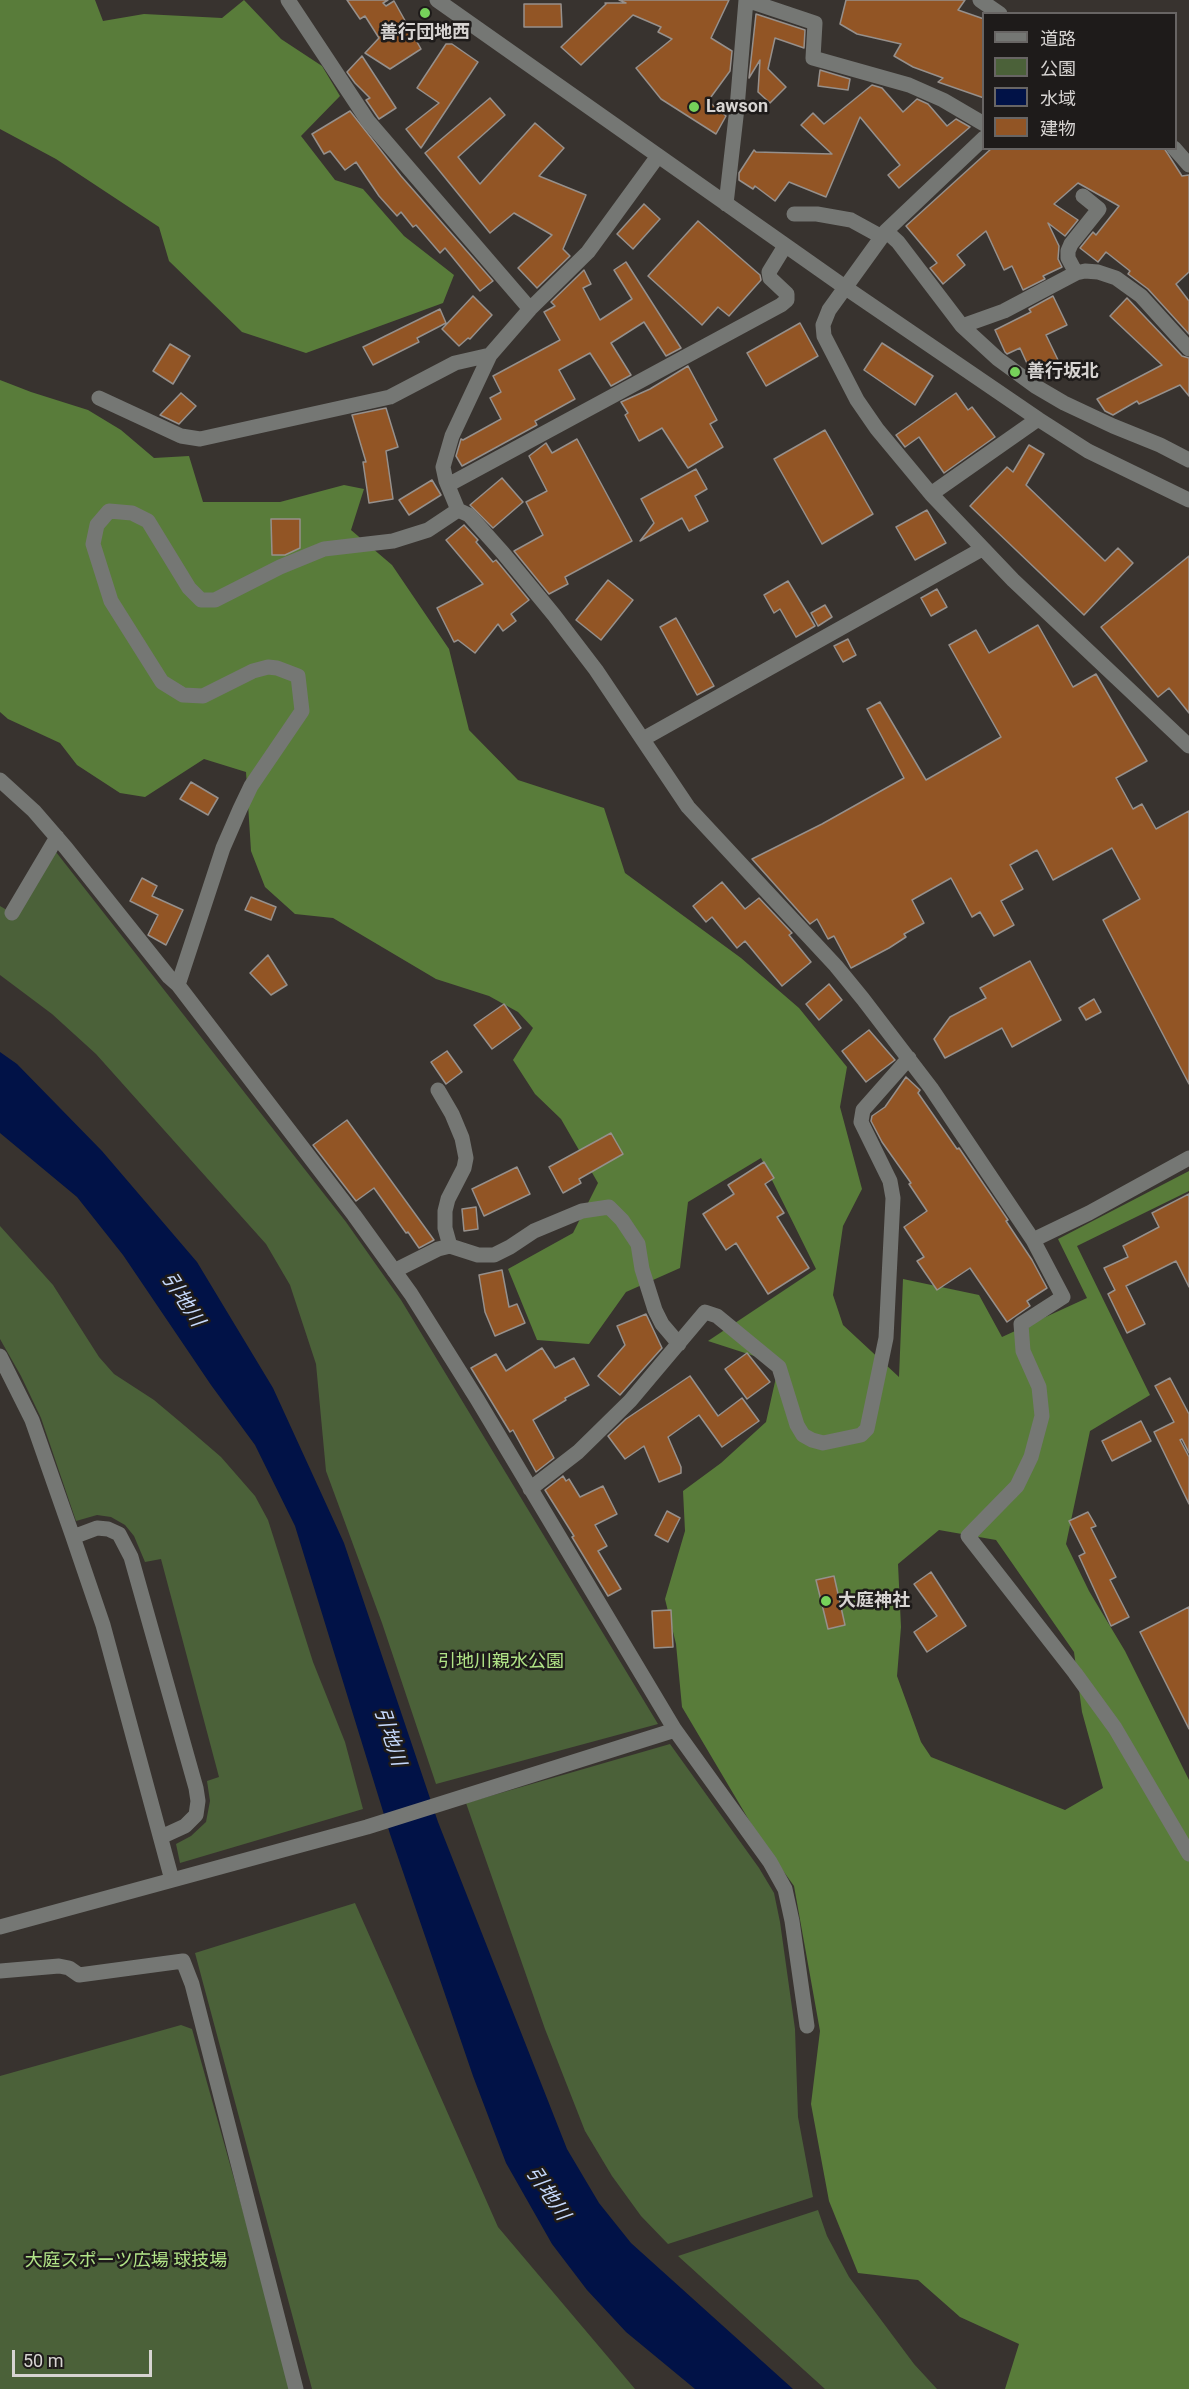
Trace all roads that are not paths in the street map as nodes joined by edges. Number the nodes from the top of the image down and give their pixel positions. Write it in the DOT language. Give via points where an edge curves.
graph roads {
  1 [pos="288,0"];
  2 [pos="437,0"];
  3 [pos="746,0"];
  4 [pos="980,0"];
  5 [pos="997,12"];
  6 [pos="982,123"];
  7 [pos="982,140"];
  8 [pos="1176,150"];
  9 [pos="658,156"];
  10 [pos="1189,165"];
  11 [pos="1083,196"];
  12 [pos="726,204"];
  13 [pos="794,214"];
  14 [pos="884,234"];
  15 [pos="785,246"];
  16 [pos="1076,273"];
  17 [pos="846,288"];
  18 [pos="530,309"];
  19 [pos="962,326"];
  20 [pos="1189,349"];
  21 [pos="490,355"];
  22 [pos="99,398"];
  23 [pos="1038,419"];
  24 [pos="1189,460"];
  25 [pos="448,485"];
  26 [pos="931,494"];
  27 [pos="1189,500"];
  28 [pos="458,510"];
  29 [pos="982,549"];
  30 [pos="643,739"];
  31 [pos="1189,746"];
  32 [pos="0,780"];
  33 [pos="57,837"];
  34 [pos="12,913"];
  35 [pos="178,985"];
  36 [pos="909,1058"];
  37 [pos="438,1090"];
  38 [pos="1189,1158"];
  39 [pos="1033,1239"];
  40 [pos="450,1246"];
  41 [pos="394,1270"];
  42 [pos="678,1344"];
  43 [pos="0,1356"];
  44 [pos="530,1489"];
  45 [pos="73,1537"];
  46 [pos="675,1730"];
  47 [pos="161,1837"];
  48 [pos="1189,1854"];
  49 [pos="172,1880"];
  50 [pos="0,1927"];
  51 [pos="0,1971"];
  52 [pos="807,2026"];
  53 [pos="296,2389"];
  1 -- 18 [label="street" via="368,121"];
  2 -- 9 [label="street"];
  3 -- 6 [label="street" via="815,23 813,58 909,85"];
  3 -- 12 [label="street"];
  4 -- 5 [label="street"];
  7 -- 14 [label="street"];
  8 -- 10 [label="street"];
  9 -- 12 [label="street"];
  9 -- 18 [label="street" via="588,252"];
  11 -- 16 [label="street" via="1100,209 1068,251"];
  12 -- 15 [label="street"];
  13 -- 14 [label="street" via="851,220"];
  14 -- 17 [label="street"];
  14 -- 19 [label="street" via="898,242"];
  15 -- 17 [label="street"];
  15 -- 25 [label="street" via="769,272 770,278 787,294 781,305"];
  16 -- 19 [label="street" via="1004,311"];
  16 -- 20 [label="street" via="1098,272 1116,278 1141,296"];
  17 -- 23 [label="street"];
  17 -- 26 [label="street" via="829,310 823,325 824,336 857,400"];
  18 -- 21 [label="street"];
  19 -- 24 [label="street" via="1035,386"];
  21 -- 22 [label="street" via="456,363 390,397 200,439 181,436"];
  21 -- 25 [label="street" via="452,436 443,467"];
  23 -- 26 [label="street"];
  23 -- 27 [label="street" via="1088,451"];
  25 -- 28 [label="street"];
  26 -- 29 [label="street"];
  28 -- 30 [label="street" via="469,516 547,606"];
  28 -- 35 [label="street" via="411,536 324,549 214,600 201,600 189,588 148,521 132,513 108,511 97,525 93,544 111,601 162,682 183,695 203,696 268,667 298,676 302,711 251,786 240,809 223,848"];
  29 -- 30 [label="street"];
  29 -- 31 [label="street"];
  30 -- 36 [label="street" via="688,807 836,966"];
  32 -- 33 [label="street"];
  33 -- 34 [label="street"];
  33 -- 35 [label="street"];
  35 -- 41 [label="street"];
  36 -- 39 [label="street"];
  36 -- 42 [label="street" via="863,1110 861,1122 890,1180 893,1198 886,1338 867,1429 861,1435 824,1443 803,1435 796,1425 779,1367 717,1316 705,1312"];
  37 -- 40 [label="street" via="453,1114 466,1158 445,1211"];
  38 -- 39 [label="street"];
  39 -- 48 [label="street" via="1063,1297 1021,1324 1023,1351 1039,1387 1042,1416 1031,1457 1017,1486 968,1536 1115,1728"];
  40 -- 41 [label="street"];
  40 -- 42 [label="street" via="478,1256 494,1254 562,1219 609,1207 638,1244 655,1310"];
  41 -- 44 [label="street"];
  42 -- 44 [label="street" via="578,1452"];
  43 -- 45 [label="street" via="32,1420"];
  44 -- 46 [label="street"];
  45 -- 47 [label="street" via="103,1624"];
  45 -- 47 [label="street" via="97,1528 108,1529 119,1534 131,1557 198,1801 196,1815 185,1826"];
  46 -- 49 [label="street" via="367,1827"];
  46 -- 52 [label="street" via="770,1862 785,1889"];
  47 -- 49 [label="street"];
  49 -- 50 [label="street"];
  51 -- 53 [label="street" via="59,1966 79,1975 183,1961"];
}
